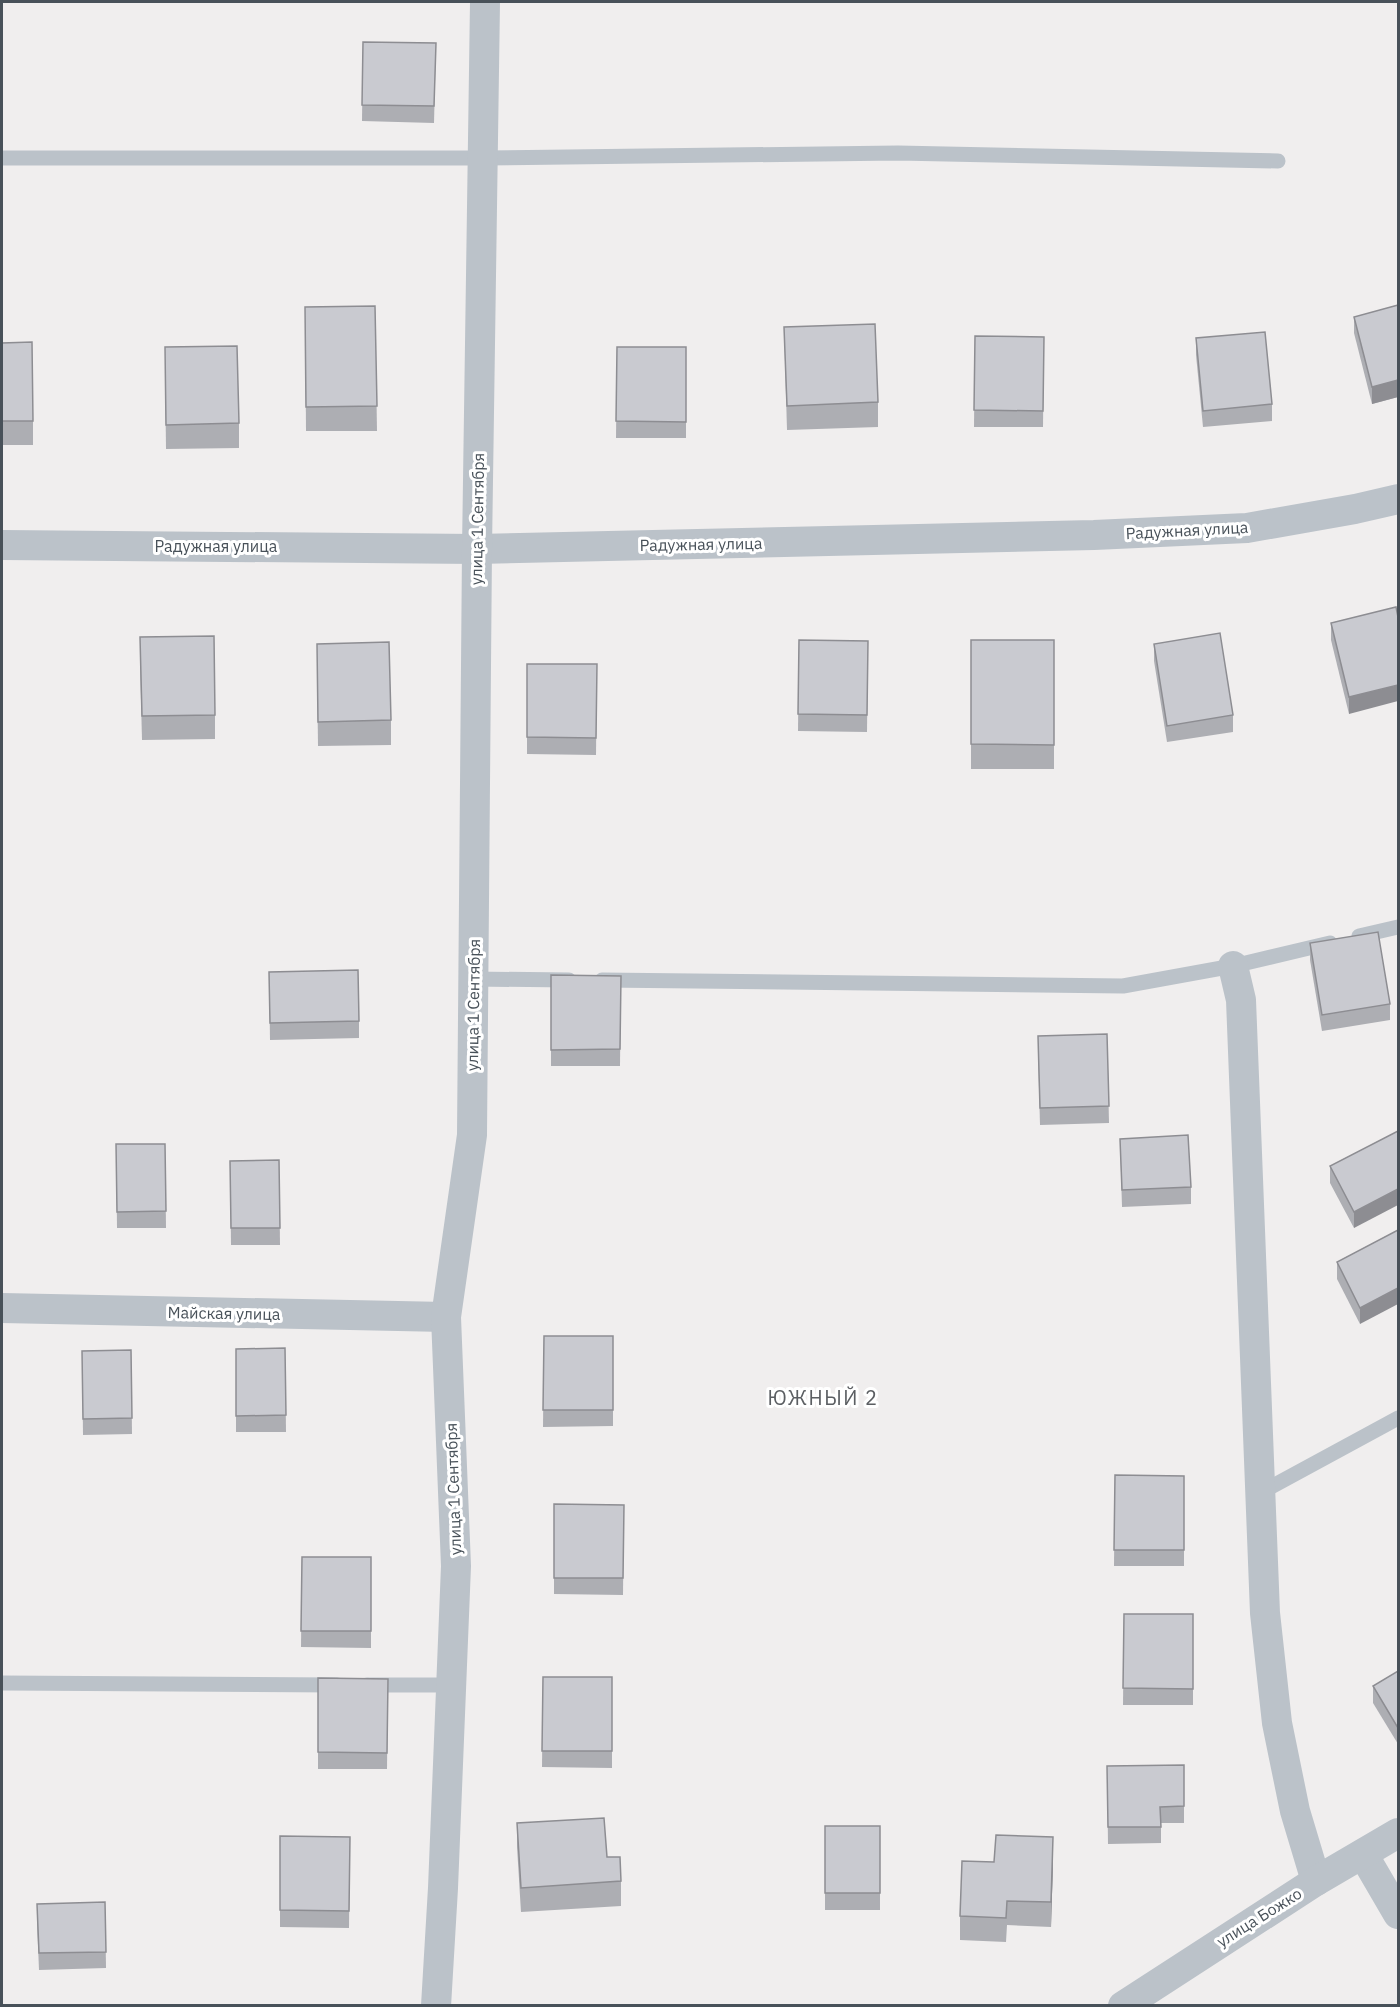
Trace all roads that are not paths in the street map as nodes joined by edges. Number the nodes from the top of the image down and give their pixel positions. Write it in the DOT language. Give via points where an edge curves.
graph roads {
  1 [pos="485,2"];
  2 [pos="2,158"];
  3 [pos="483,158"];
  4 [pos="1278,161"];
  5 [pos="1398,499"];
  6 [pos="2,545"];
  7 [pos="477,549"];
  8 [pos="1398,927"];
  9 [pos="1233,966"];
  10 [pos="473,979"];
  11 [pos="2,1308"];
  12 [pos="446,1317"];
  13 [pos="1398,1418"];
  14 [pos="1260,1493"];
  15 [pos="2,1683"];
  16 [pos="451,1685"];
  17 [pos="1398,1833"];
  18 [pos="1363,1854"];
  19 [pos="1316,1881"];
  20 [pos="1398,1914"];
  21 [pos="436,2006"];
  22 [pos="1123,2006"];
  1 -- 3 [label="street, улица 1 Сентября"];
  2 -- 3 [label="lane"];
  3 -- 4 [label="lane" via="898,153"];
  3 -- 7 [label="street, улица 1 Сентября"];
  5 -- 7 [label="street, Радужная улица" via="1246,528"];
  6 -- 7 [label="street, Радужная улица"];
  7 -- 10 [label="street, улица 1 Сентября"];
  8 -- 9 [label="lane"];
  9 -- 10 [label="lane" via="1123,986"];
  9 -- 14 [label="street" via="1241,1000"];
  10 -- 12 [label="street, улица 1 Сентября" via="472,1135"];
  11 -- 12 [label="street, Майская улица"];
  12 -- 16 [label="street, улица 1 Сентября" via="456,1566"];
  13 -- 14 [label="lane"];
  14 -- 19 [label="street" via="1265,1613 1277,1723 1295,1811"];
  15 -- 16 [label="lane"];
  16 -- 21 [label="street, улица 1 Сентября"];
  17 -- 18 [label="street, улица Божко"];
  18 -- 19 [label="street, улица Божко"];
  18 -- 20 [label="street"];
  19 -- 22 [label="street, улица Божко"];
}
